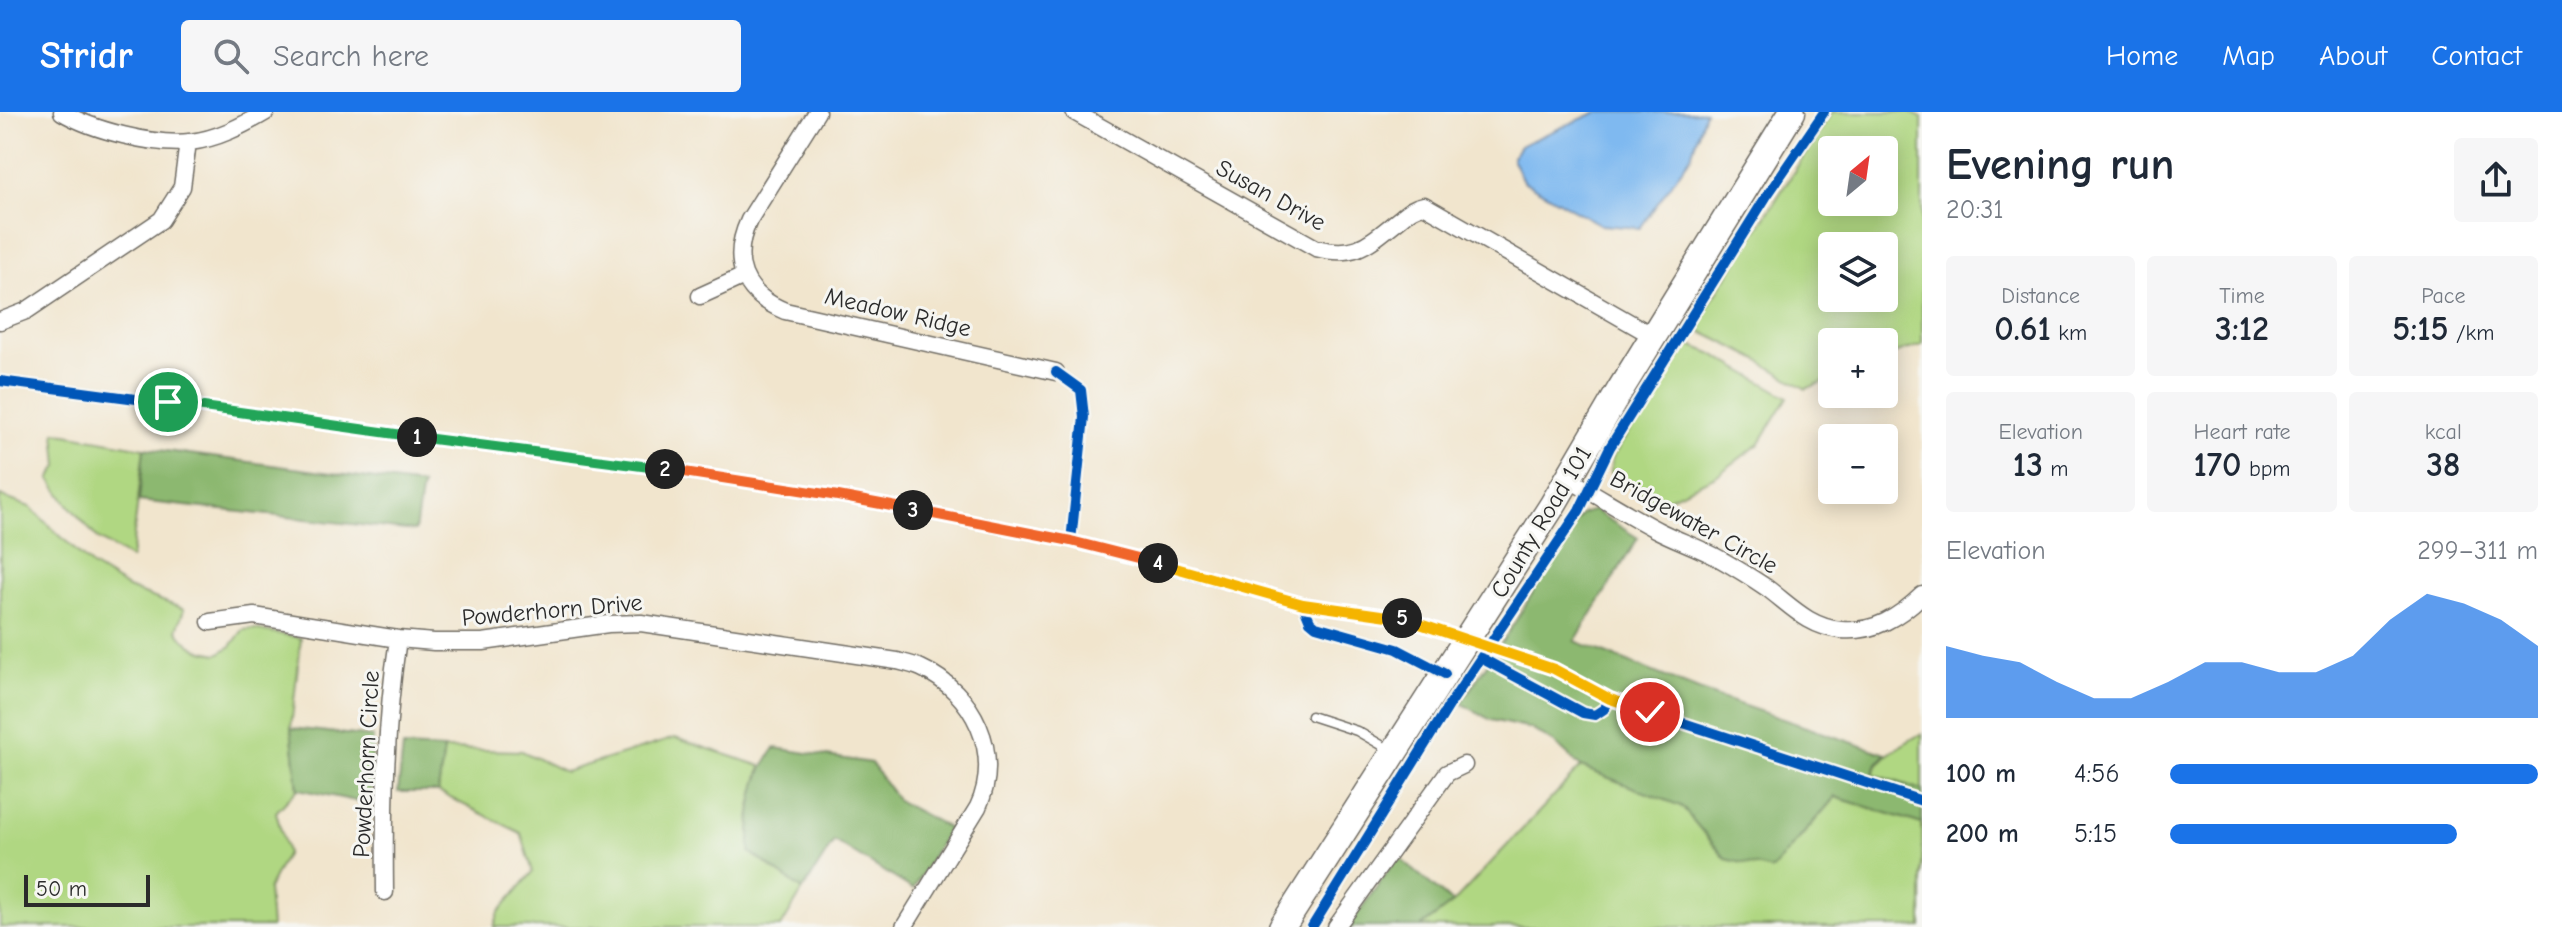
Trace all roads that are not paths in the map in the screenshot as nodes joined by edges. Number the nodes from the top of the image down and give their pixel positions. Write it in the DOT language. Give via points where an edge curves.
graph roads {
  1 [pos="62,112"];
  2 [pos="266,112"];
  3 [pos="817,112"];
  4 [pos="1074,112"];
  5 [pos="1792,112"];
  6 [pos="188,142"];
  7 [pos="744,276"];
  8 [pos="700,296"];
  9 [pos="0,321"];
  10 [pos="1653,336"];
  11 [pos="1056,372"];
  12 [pos="1568,479"];
  13 [pos="1922,595"];
  14 [pos="210,622"];
  15 [pos="398,639"];
  16 [pos="1311,716"];
  17 [pos="1395,752"];
  18 [pos="1464,765"];
  19 [pos="385,892"];
  20 [pos="904,927"];
  21 [pos="1282,927"];
  22 [pos="1336,927"];
  1 -- 6 [label="street" via="112,133"];
  2 -- 6 [label="street" via="218,136"];
  3 -- 7 [label="street" via="741,237"];
  4 -- 10 [label="street, Susan Drive" via="1316,248 1335,253 1356,250 1415,206 1424,205"];
  5 -- 10 [label="main road, County Road 101"];
  6 -- 9 [label="street" via="182,187 161,220 26,311"];
  7 -- 8 [label="street"];
  7 -- 11 [label="street, Meadow Ridge" via="768,305 785,311"];
  10 -- 12 [label="main road, County Road 101"];
  12 -- 13 [label="street, Bridgewater Circle" via="1720,559 1818,625 1862,630 1902,614"];
  12 -- 17 [label="main road, County Road 101"];
  14 -- 15 [label="street, Powderhorn Drive" via="254,616"];
  15 -- 19 [label="street, Powderhorn Circle" via="388,725"];
  15 -- 20 [label="street, Powderhorn Drive" via="483,642 641,623 921,668 943,681 976,717 986,742 988,768 978,807"];
  16 -- 17 [label="lane" via="1357,731"];
  17 -- 21 [label="main road, County Road 101"];
  18 -- 22 [label="street" via="1447,773"];
}
